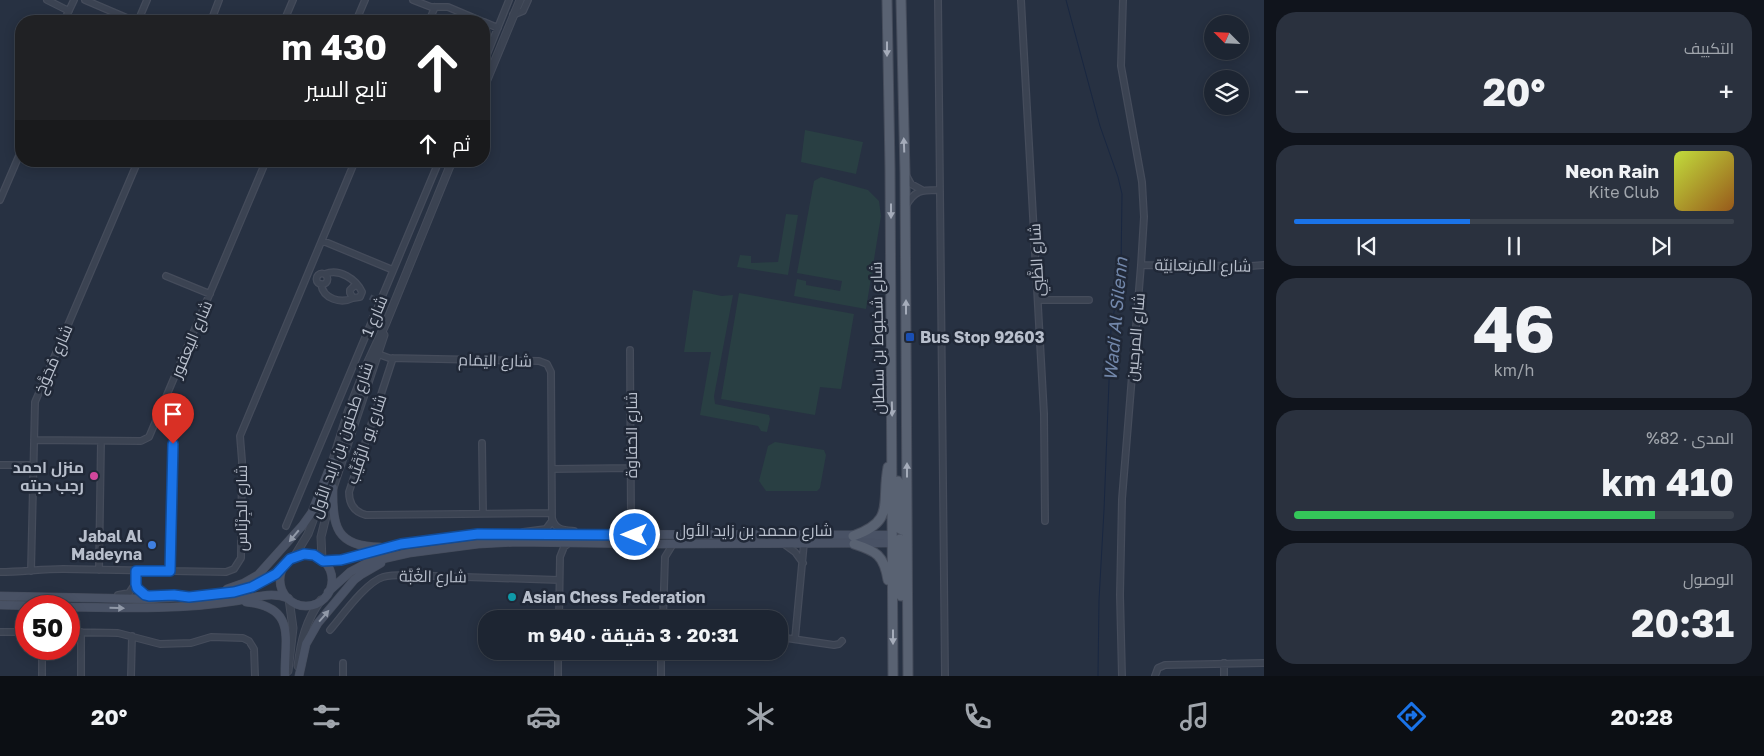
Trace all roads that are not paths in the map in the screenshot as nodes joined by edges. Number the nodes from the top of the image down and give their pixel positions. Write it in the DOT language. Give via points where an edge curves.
graph roads {
  1 [pos="47,0"];
  2 [pos="74,0"];
  3 [pos="85,0"];
  4 [pos="148,0"];
  5 [pos="219,0"];
  6 [pos="293,0"];
  7 [pos="366,0"];
  8 [pos="413,0"];
  9 [pos="509,0"];
  10 [pos="520,0"];
  11 [pos="528,0"];
  12 [pos="887,0"];
  13 [pos="902,0"];
  14 [pos="938,0"];
  15 [pos="1021,0"];
  16 [pos="1123,0"];
  17 [pos="435,7"];
  18 [pos="69,11"];
  19 [pos="67,15"];
  20 [pos="120,15"];
  21 [pos="141,15"];
  22 [pos="213,15"];
  23 [pos="287,15"];
  24 [pos="359,15"];
  25 [pos="432,15"];
  26 [pos="465,15"];
  27 [pos="514,15"];
  28 [pos="490,25"];
  29 [pos="498,28"];
  30 [pos="490,47"];
  31 [pos="490,73"];
  32 [pos="15,165"];
  33 [pos="135,167"];
  34 [pos="263,167"];
  35 [pos="353,167"];
  36 [pos="436,167"];
  37 [pos="450,167"];
  38 [pos="904,173"];
  39 [pos="922,190"];
  40 [pos="940,190"];
  41 [pos="0,200"];
  42 [pos="905,210"];
  43 [pos="323,241"];
  44 [pos="1141,264"];
  45 [pos="1264,264"];
  46 [pos="393,270"];
  47 [pos="166,276"];
  48 [pos="358,286"];
  49 [pos="362,293"];
  50 [pos="210,294"];
  51 [pos="353,298"];
  52 [pos="374,299"];
  53 [pos="1038,300"];
  54 [pos="1089,300"];
  55 [pos="373,318"];
  56 [pos="386,323"];
  57 [pos="630,350"];
  58 [pos="378,354"];
  59 [pos="393,358"];
  60 [pos="34,440"];
  61 [pos="102,441"];
  62 [pos="482,443"];
  63 [pos="173,444"];
  64 [pos="892,452"];
  65 [pos="332,462"];
  66 [pos="0,465"];
  67 [pos="33,465"];
  68 [pos="632,468"];
  69 [pos="892,468"];
  70 [pos="552,469"];
  71 [pos="333,488"];
  72 [pos="483,514"];
  73 [pos="552,516"];
  74 [pos="631,521"];
  75 [pos="1045,521"];
  76 [pos="286,526"];
  77 [pos="907,530"];
  78 [pos="516,534"];
  79 [pos="586,535"];
  80 [pos="602,535"];
  81 [pos="667,535"];
  82 [pos="840,535"];
  83 [pos="892,539"];
  84 [pos="854,540"];
  85 [pos="548,543"];
  86 [pos="569,543"];
  87 [pos="804,543"];
  88 [pos="654,544"];
  89 [pos="673,544"];
  90 [pos="784,544"];
  91 [pos="390,546"];
  92 [pos="294,556"];
  93 [pos="394,556"];
  94 [pos="665,556"];
  95 [pos="560,557"];
  96 [pos="322,560"];
  97 [pos="803,563"];
  98 [pos="284,567"];
  99 [pos="99,570"];
  100 [pos="31,571"];
  101 [pos="136,571"];
  102 [pos="170,571"];
  103 [pos="0,572"];
  104 [pos="559,580"];
  105 [pos="136,584"];
  106 [pos="328,592"];
  107 [pos="212,595"];
  108 [pos="0,596"];
  109 [pos="82,597"];
  110 [pos="189,597"];
  111 [pos="288,599"];
  112 [pos="321,600"];
  113 [pos="236,601"];
  114 [pos="0,605"];
  115 [pos="15,605"];
  116 [pos="80,607"];
  117 [pos="559,610"];
  118 [pos="662,610"];
  119 [pos="893,610"];
  120 [pos="907,615"];
  121 [pos="330,630"];
  122 [pos="0,632"];
  123 [pos="15,632"];
  124 [pos="82,632"];
  125 [pos="132,636"];
  126 [pos="788,639"];
  127 [pos="795,640"];
  128 [pos="842,642"];
  129 [pos="42,660"];
  130 [pos="558,660"];
  131 [pos="661,660"];
  132 [pos="343,663"];
  133 [pos="1224,663"];
  134 [pos="1264,663"];
  135 [pos="42,676"];
  136 [pos="81,676"];
  137 [pos="131,676"];
  138 [pos="255,676"];
  139 [pos="286,676"];
  140 [pos="298,676"];
  141 [pos="342,676"];
  142 [pos="558,676"];
  143 [pos="660,676"];
  144 [pos="893,676"];
  145 [pos="908,676"];
  146 [pos="945,676"];
  147 [pos="1122,676"];
  148 [pos="1155,676"];
  149 [pos="1224,676"];
  1 -- 18 [label="street"];
  2 -- 18 [label="street"];
  3 -- 20 [label="street"];
  4 -- 21 [label="street"];
  5 -- 22 [label="street"];
  6 -- 23 [label="street"];
  7 -- 24 [label="street"];
  8 -- 17 [label="street"];
  9 -- 29 [label="street"];
  10 -- 27 [label="street"];
  11 -- 27 [label="street"];
  12 -- 64 [label="main road, شارع شخبوط بن سلطان, one-way"];
  38 -- 13 [label="main road, شارع شخبوط بن سلطان, one-way"];
  14 -- 40 [label="street"];
  15 -- 53 [label="street, شارع الظَّبِي"];
  16 -- 44 [label="street, شارع المرحبين" via="1120,66 1142,182"];
  17 -- 25 [label="street"];
  17 -- 26 [label="street"];
  18 -- 19 [label="street"];
  27 -- 31 [label="street"];
  28 -- 29 [label="street"];
  29 -- 30 [label="street"];
  32 -- 41 [label="street"];
  33 -- 60 [label="street, شارع مُجَوَّخ" via="38,393 34,407"];
  34 -- 50 [label="street, شارع اليعفور"];
  35 -- 43 [label="street"];
  36 -- 46 [label="street, شارع 1"];
  37 -- 56 [label="street, شارع طحنون بن زايد الأول"];
  38 -- 39 [label="street" via="911,184"];
  38 -- 42 [label="main road, شارع شخبوط بن سلطان"];
  39 -- 40 [label="street"];
  39 -- 42 [label="street" via="911,198"];
  40 -- 146 [label="street"];
  77 -- 42 [label="main road, شارع شخبوط بن سلطان, one-way"];
  43 -- 46 [label="street"];
  43 -- 102 [label="street, شارع الجِرْنَاس" via="240,436 240,562 226,572"];
  44 -- 45 [label="street, شارع المَربَعانِيّة"];
  44 -- 147 [label="street, شارع المرحبين" via="1122,499"];
  46 -- 52 [label="street, شارع 1"];
  47 -- 50 [label="street"];
  48 -- 49 [label="street"];
  48 -- 51 [label="street" via="350,290"];
  48 -- 51 [label="street" via="337,273 321,273 317,277 331,298 344,301"];
  49 -- 51 [label="street"];
  49 -- 52 [label="street"];
  50 -- 61 [label="street, شارع اليعفور" via="149,437 141,441"];
  52 -- 55 [label="street, شارع 1"];
  53 -- 54 [label="street"];
  53 -- 75 [label="street, شارع الظَّبِي"];
  55 -- 56 [label="street"];
  55 -- 76 [label="street, شارع 1"];
  56 -- 58 [label="street, شارع طحنون بن زايد الأول"];
  56 -- 65 [label="street, شارع طحنون بن زايد الأول" via="348,412"];
  57 -- 68 [label="street, شارع الحَفاوة"];
  58 -- 59 [label="street, شارع اليَمَام"];
  58 -- 71 [label="street, شارع طحنون بن زايد الأول"];
  59 -- 70 [label="street, شارع اليَمَام" via="539,360 546,364 551,372"];
  59 -- 72 [label="street, شارع يَو الرِّقَيِّب" via="348,492 350,502 356,511 366,515"];
  60 -- 61 [label="street, شارع اليعفور"];
  60 -- 67 [label="street, شارع مُجَوَّخ"];
  61 -- 99 [label="street"];
  62 -- 72 [label="street"];
  63 -- 102 [label="street"];
  64 -- 69 [label="main road, شارع شخبوط بن سلطان"];
  64 -- 84 [label="main road" via="880,519 873,528"];
  65 -- 92 [label="street, شارع طحنون بن زايد الأول" via="312,524"];
  65 -- 107 [label="main road, one-way" via="307,520 264,570 252,579"];
  66 -- 67 [label="street"];
  67 -- 100 [label="street, شارع مُجَوَّخ"];
  68 -- 70 [label="street"];
  68 -- 74 [label="street, شارع الحَفاوة"];
  69 -- 77 [label="main road" via="898,482 900,528"];
  69 -- 83 [label="main road, شارع شخبوط بن سلطان"];
  70 -- 73 [label="street, شارع اليَمَام"];
  71 -- 91 [label="main road" via="334,520 345,537 363,546"];
  71 -- 96 [label="street, شارع طحنون بن زايد الأول" via="321,537"];
  72 -- 73 [label="street, شارع يَو الرِّقَيِّب"];
  73 -- 78 [label="street" via="546,529"];
  73 -- 79 [label="street" via="554,525 560,529"];
  74 -- 80 [label="street" via="626,530"];
  74 -- 81 [label="street" via="641,531"];
  77 -- 83 [label="main road"];
  77 -- 120 [label="main road, شارع شخبوط بن سلطان"];
  78 -- 79 [label="main road, شارع محمد بن زايد الأول"];
  78 -- 91 [label="main road, شارع محمد بن زايد الأول" via="469,535"];
  79 -- 80 [label="main road, شارع محمد بن زايد الأول"];
  80 -- 81 [label="main road, شارع محمد بن زايد الأول"];
  81 -- 82 [label="main road, شارع محمد بن زايد الأول"];
  82 -- 84 [label="main road, شارع محمد بن زايد الأول"];
  82 -- 87 [label="main road" via="832,539 807,538"];
  83 -- 84 [label="main road, شارع محمد بن زايد الأول"];
  83 -- 119 [label="main road, شارع شخبوط بن سلطان"];
  83 -- 120 [label="main road"];
  84 -- 87 [label="main road, شارع محمد بن زايد الأول"];
  84 -- 119 [label="main road" via="876,552 884,563"];
  85 -- 86 [label="main road, شارع محمد بن زايد الأول"];
  85 -- 93 [label="main road, شارع محمد بن زايد الأول" via="478,544"];
  85 -- 95 [label="street"];
  86 -- 88 [label="main road, شارع محمد بن زايد الأول"];
  86 -- 95 [label="street"];
  87 -- 90 [label="main road, شارع محمد بن زايد الأول"];
  87 -- 97 [label="street"];
  88 -- 89 [label="main road, شارع محمد بن زايد الأول"];
  88 -- 94 [label="street"];
  89 -- 90 [label="main road, شارع محمد بن زايد الأول"];
  89 -- 94 [label="street"];
  90 -- 97 [label="street"];
  91 -- 96 [label="main road, شارع محمد بن زايد الأول" via="348,559"];
  92 -- 96 [label="main road" via="309,554"];
  92 -- 98 [label="main road"];
  93 -- 106 [label="main road, شارع محمد بن زايد الأول" via="360,566"];
  140 -- 93 [label="main road, one-way" via="306,644 318,623 354,580"];
  94 -- 118 [label="street"];
  95 -- 104 [label="street"];
  96 -- 106 [label="main road" via="330,573"];
  97 -- 127 [label="street"];
  98 -- 107 [label="main road" via="252,587"];
  98 -- 111 [label="main road" via="281,587"];
  99 -- 100 [label="street, شارع الجِرْنَاس" via="47,568"];
  99 -- 101 [label="street, شارع الجِرْنَاس"];
  100 -- 103 [label="street, شارع الجِرْنَاس"];
  101 -- 102 [label="street, شارع الجِرْنَاس"];
  101 -- 105 [label="street"];
  104 -- 117 [label="street"];
  104 -- 121 [label="street, شارع الغُبَّة" via="388,576 368,586"];
  105 -- 109 [label="street" via="130,593 123,595"];
  105 -- 110 [label="street" via="140,592 149,596"];
  106 -- 112 [label="main road"];
  107 -- 110 [label="main road"];
  108 -- 109 [label="main road"];
  109 -- 110 [label="main road"];
  111 -- 112 [label="main road" via="305,606"];
  111 -- 113 [label="main road" via="266,595"];
  111 -- 139 [label="street" via="293,628"];
  112 -- 140 [label="street" via="305,629"];
  116 -- 113 [label="main road, one-way" via="158,608"];
  113 -- 139 [label="main road" via="266,606 280,617 287,634"];
  114 -- 115 [label="main road"];
  119 -- 144 [label="main road, شارع شخبوط بن سلطان, one-way"];
  120 -- 145 [label="main road, شارع شخبوط بن سلطان"];
  122 -- 123 [label="street"];
  124 -- 125 [label="street"];
  124 -- 136 [label="street"];
  125 -- 137 [label="street"];
  125 -- 138 [label="street" via="160,644 190,643 208,637 243,638 254,649"];
  126 -- 127 [label="street"];
  127 -- 128 [label="street" via="837,645"];
  129 -- 135 [label="street"];
  130 -- 142 [label="street"];
  131 -- 143 [label="street"];
  132 -- 141 [label="street"];
  133 -- 134 [label="street"];
  133 -- 148 [label="street" via="1165,665 1158,668"];
  133 -- 149 [label="street"];
}
